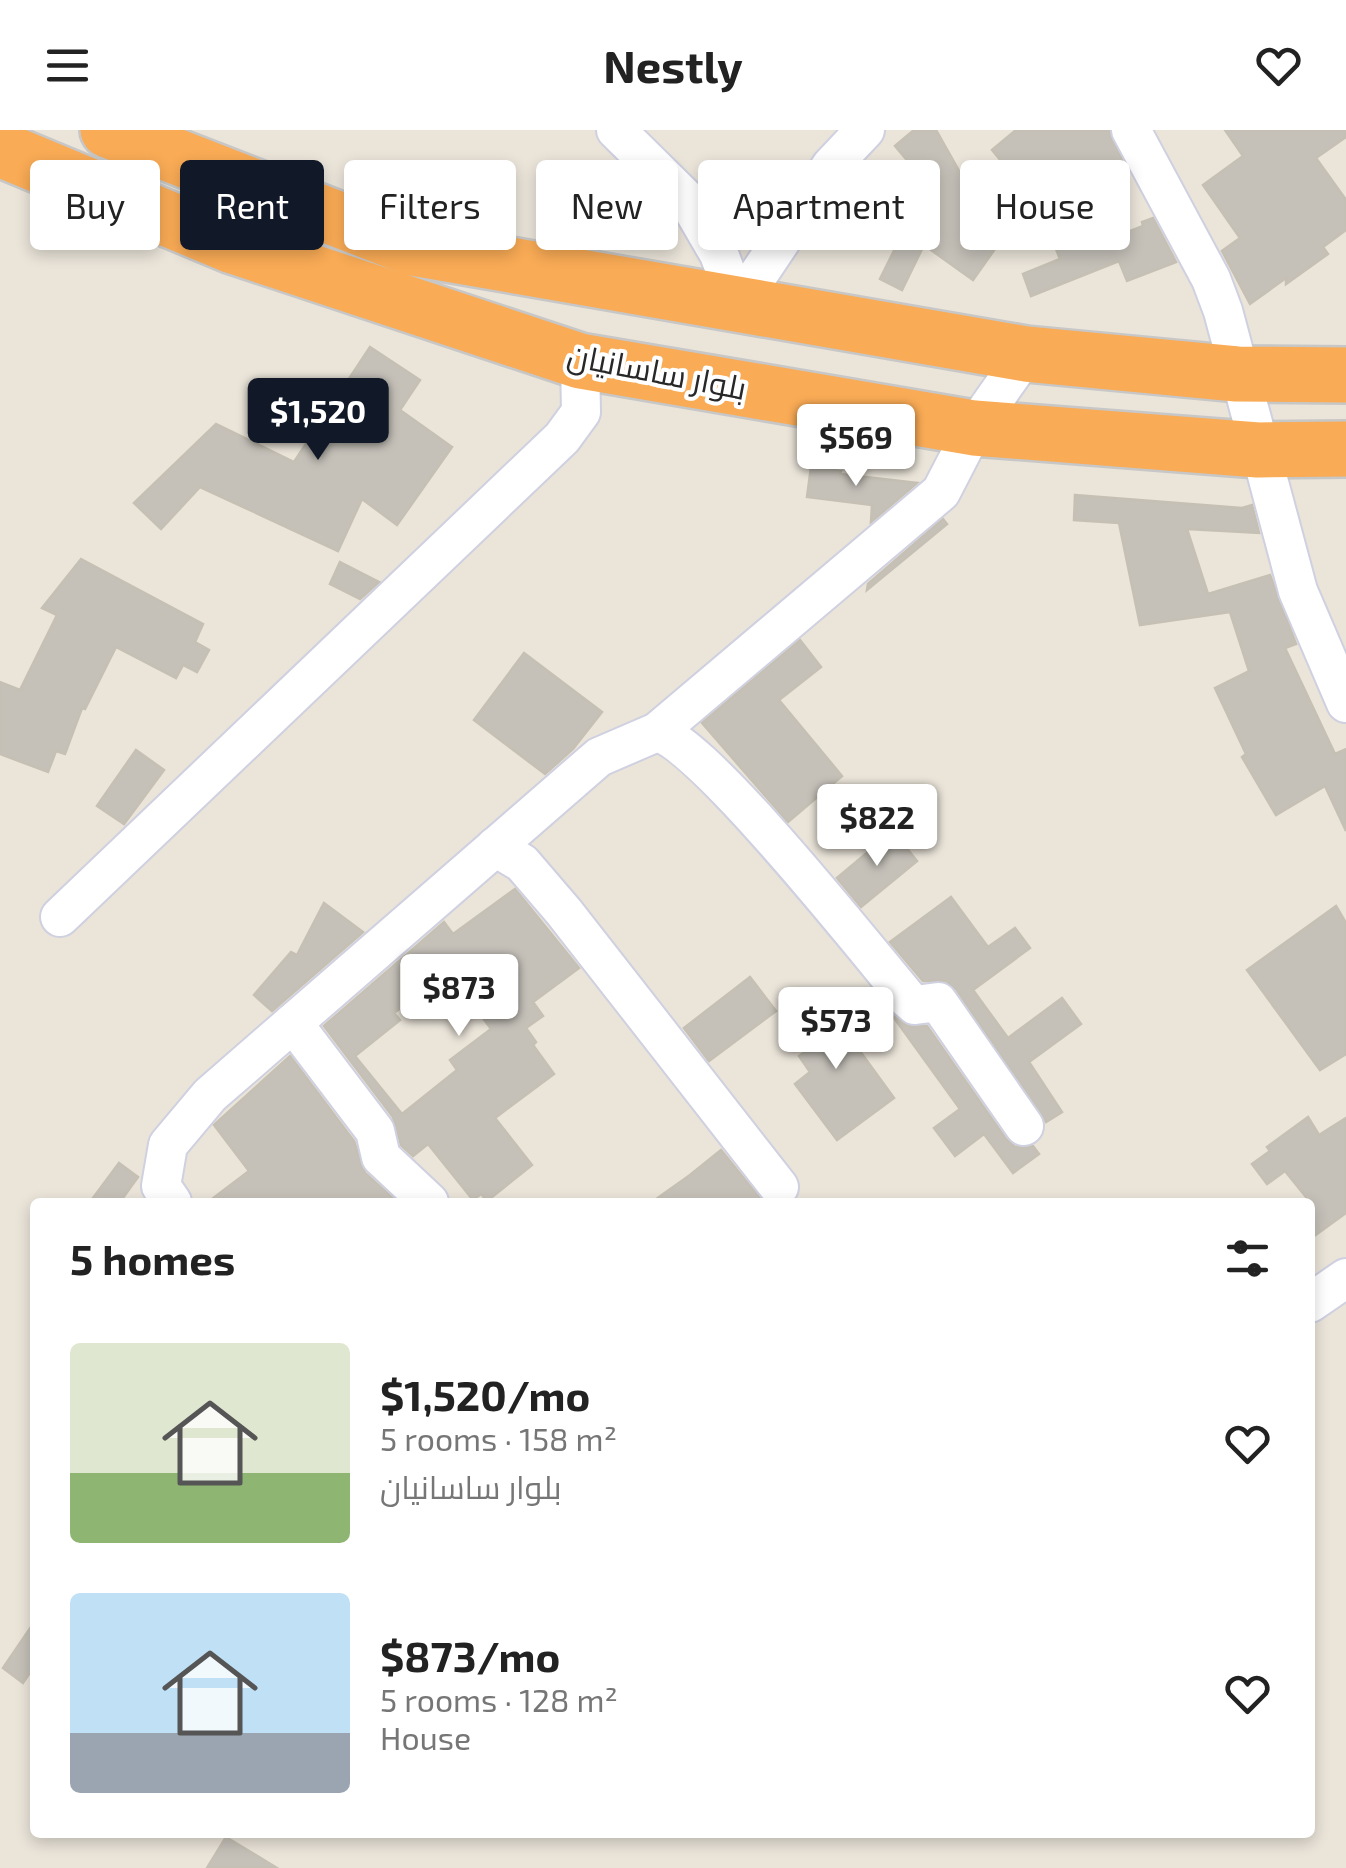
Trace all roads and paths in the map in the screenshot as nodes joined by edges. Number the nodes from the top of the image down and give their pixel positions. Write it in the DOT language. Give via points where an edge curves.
graph roads {
  1 [pos="108,130"];
  2 [pos="616,130"];
  3 [pos="865,130"];
  4 [pos="1131,130"];
  5 [pos="0,150"];
  6 [pos="738,304"];
  7 [pos="1026,354"];
  8 [pos="580,362"];
  9 [pos="1237,374"];
  10 [pos="1346,375"];
  11 [pos="974,428"];
  12 [pos="1346,449"];
  13 [pos="1258,450"];
  14 [pos="1346,702"];
  15 [pos="656,732"];
  16 [pos="495,847"];
  17 [pos="60,917"];
  18 [pos="293,1022"];
  19 [pos="1024,1126"];
  20 [pos="779,1187"];
  21 [pos="169,1198"];
  22 [pos="425,1198"];
  23 [pos="1346,1278"];
  24 [pos="1315,1300"];
  1 -- 6 [label="highway" via="412,248"];
  2 -- 6 [label="street" via="688,201"];
  3 -- 6 [label="street" via="832,166"];
  4 -- 9 [label="street" via="1212,280"];
  5 -- 8 [label="highway, بلوار ساسانیان" via="232,246"];
  6 -- 7 [label="highway"];
  7 -- 9 [label="highway"];
  7 -- 11 [label="street"];
  8 -- 11 [label="highway, بلوار ساسانیان"];
  8 -- 17 [label="street" via="580,412 562,438"];
  9 -- 10 [label="highway"];
  9 -- 13 [label="street"];
  11 -- 13 [label="highway, بلوار ساسانیان"];
  11 -- 15 [label="street" via="941,492"];
  12 -- 13 [label="highway, بلوار ساسانیان"];
  13 -- 14 [label="street" via="1298,591"];
  15 -- 16 [label="street" via="599,757"];
  15 -- 19 [label="street" via="684,746 908,999 915,1005 938,1002"];
  16 -- 18 [label="street"];
  16 -- 20 [label="street" via="522,863 564,912"];
  18 -- 21 [label="street" via="210,1095 168,1146 161,1186"];
  18 -- 22 [label="street" via="374,1131 381,1158"];
  23 -- 24 [label="street"];
}
